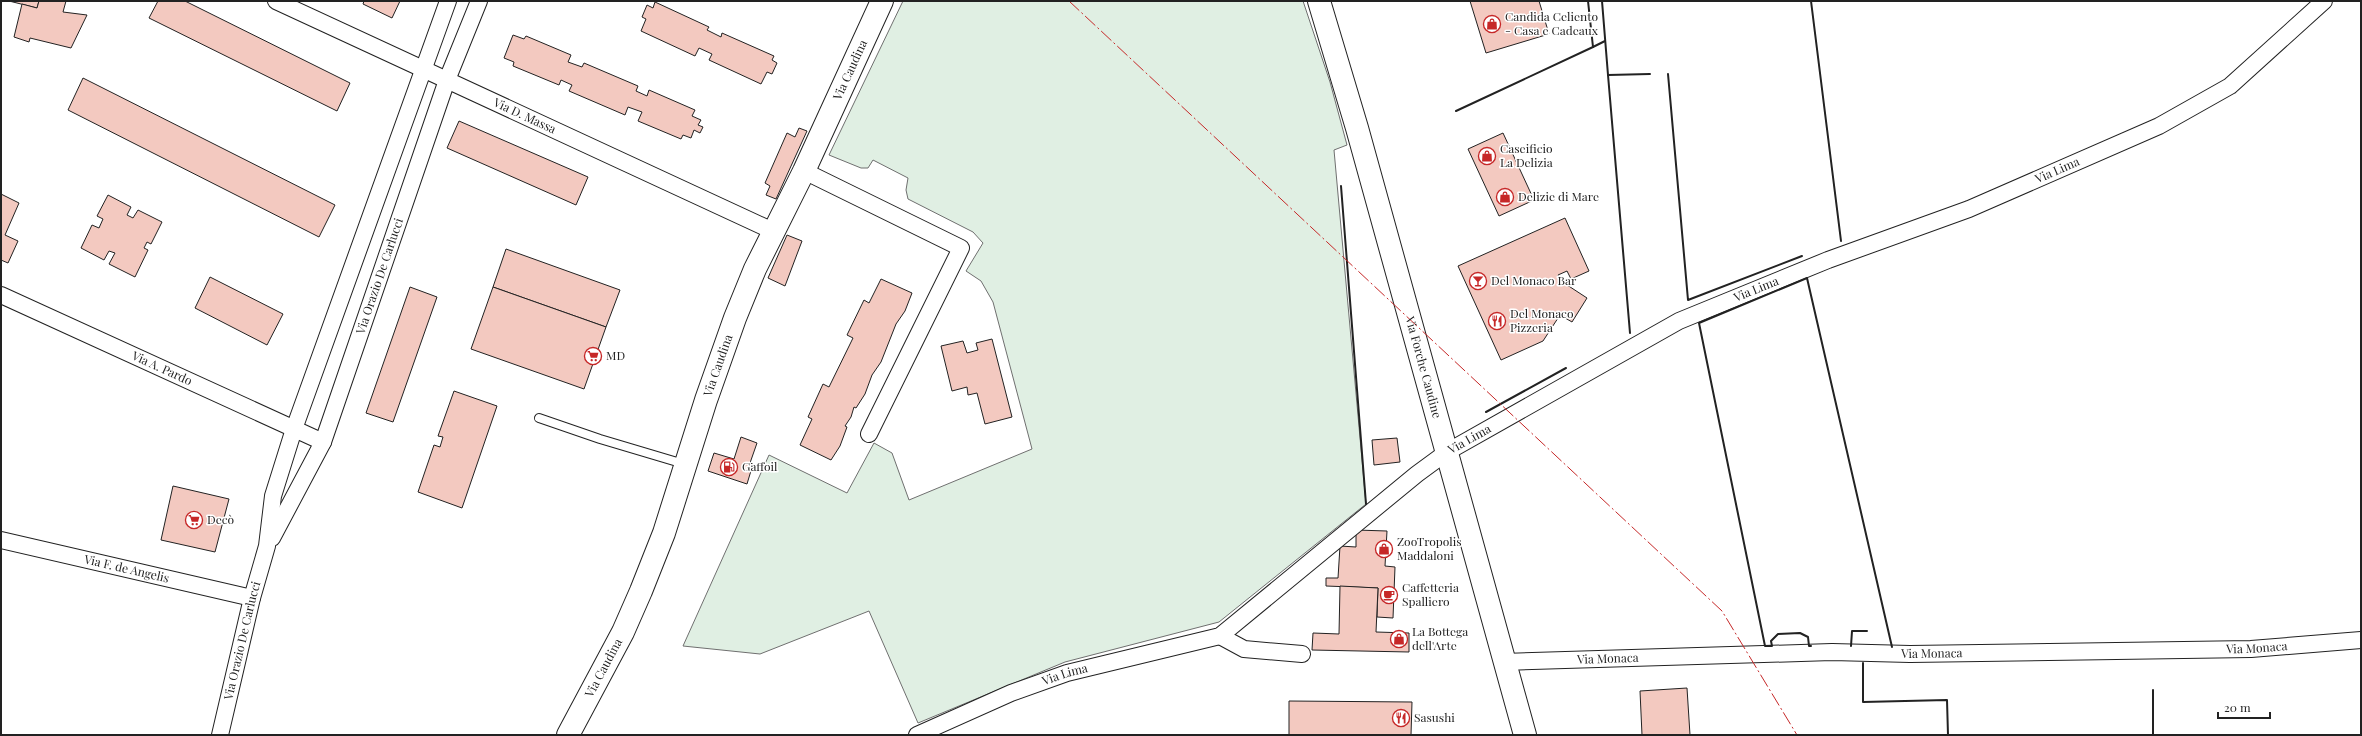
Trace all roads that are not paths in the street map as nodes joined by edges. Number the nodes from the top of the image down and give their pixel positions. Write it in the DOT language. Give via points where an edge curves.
graph roads {
  1 [pos="276,1"];
  2 [pos="448,1"];
  3 [pos="479,1"];
  4 [pos="882,1"];
  5 [pos="1319,1"];
  6 [pos="2324,1"];
  7 [pos="423,69"];
  8 [pos="447,80"];
  9 [pos="804,171"];
  10 [pos="773,231"];
  11 [pos="1,295"];
  12 [pos="539,418"];
  13 [pos="294,429"];
  14 [pos="869,434"];
  15 [pos="323,442"];
  16 [pos="1447,452"];
  17 [pos="685,464"];
  18 [pos="1,540"];
  19 [pos="267,546"];
  20 [pos="252,598"];
  21 [pos="1220,636"];
  22 [pos="2361,640"];
  23 [pos="1302,654"];
  24 [pos="1503,662"];
  25 [pos="220,735"];
  26 [pos="568,735"];
  27 [pos="917,735"];
  28 [pos="1525,735"];
  1 -- 7 [label="street, Via D. Massa"];
  2 -- 7 [label="street, Via Orazio De Carlucci"];
  3 -- 8 [label="street, Via Orazio De Carlucci"];
  4 -- 9 [label="main road, Via Caudina"];
  5 -- 16 [label="main road, Via Forche Caudine"];
  6 -- 16 [label="street, Via Lima" via="2230,86 2159,126 1968,209 1828,260 1679,321"];
  7 -- 8 [label="street, Via D. Massa"];
  7 -- 13 [label="street, Via Orazio De Carlucci"];
  8 -- 10 [label="street, Via D. Massa"];
  8 -- 15 [label="street, Via Orazio De Carlucci"];
  9 -- 10 [label="main road, Via Caudina"];
  9 -- 14 [label="street" via="961,248"];
  10 -- 17 [label="main road, Via Caudina" via="735,318"];
  11 -- 13 [label="street, Via A. Pardo"];
  12 -- 17 [label="lane"];
  13 -- 15 [label="street, Via A. Pardo"];
  13 -- 19 [label="street, Via Orazio De Carlucci" via="273,496"];
  15 -- 19 [label="street, Via Orazio De Carlucci"];
  16 -- 21 [label="street, Via Lima" via="1326,547"];
  16 -- 24 [label="main road, Via Forche Caudine"];
  17 -- 26 [label="main road, Via Caudina" via="664,533 641,591 623,632"];
  18 -- 20 [label="street, Via F. de Angelis"];
  19 -- 20 [label="street, Via Orazio De Carlucci"];
  20 -- 25 [label="street, Via Orazio De Carlucci"];
  21 -- 23 [label="street" via="1244,649"];
  21 -- 27 [label="street, Via Lima" via="1067,673 1011,693"];
  22 -- 24 [label="street, Via Monaca" via="2251,649 1910,654 1832,652"];
  24 -- 28 [label="main road, Via Forche Caudine"];
}
